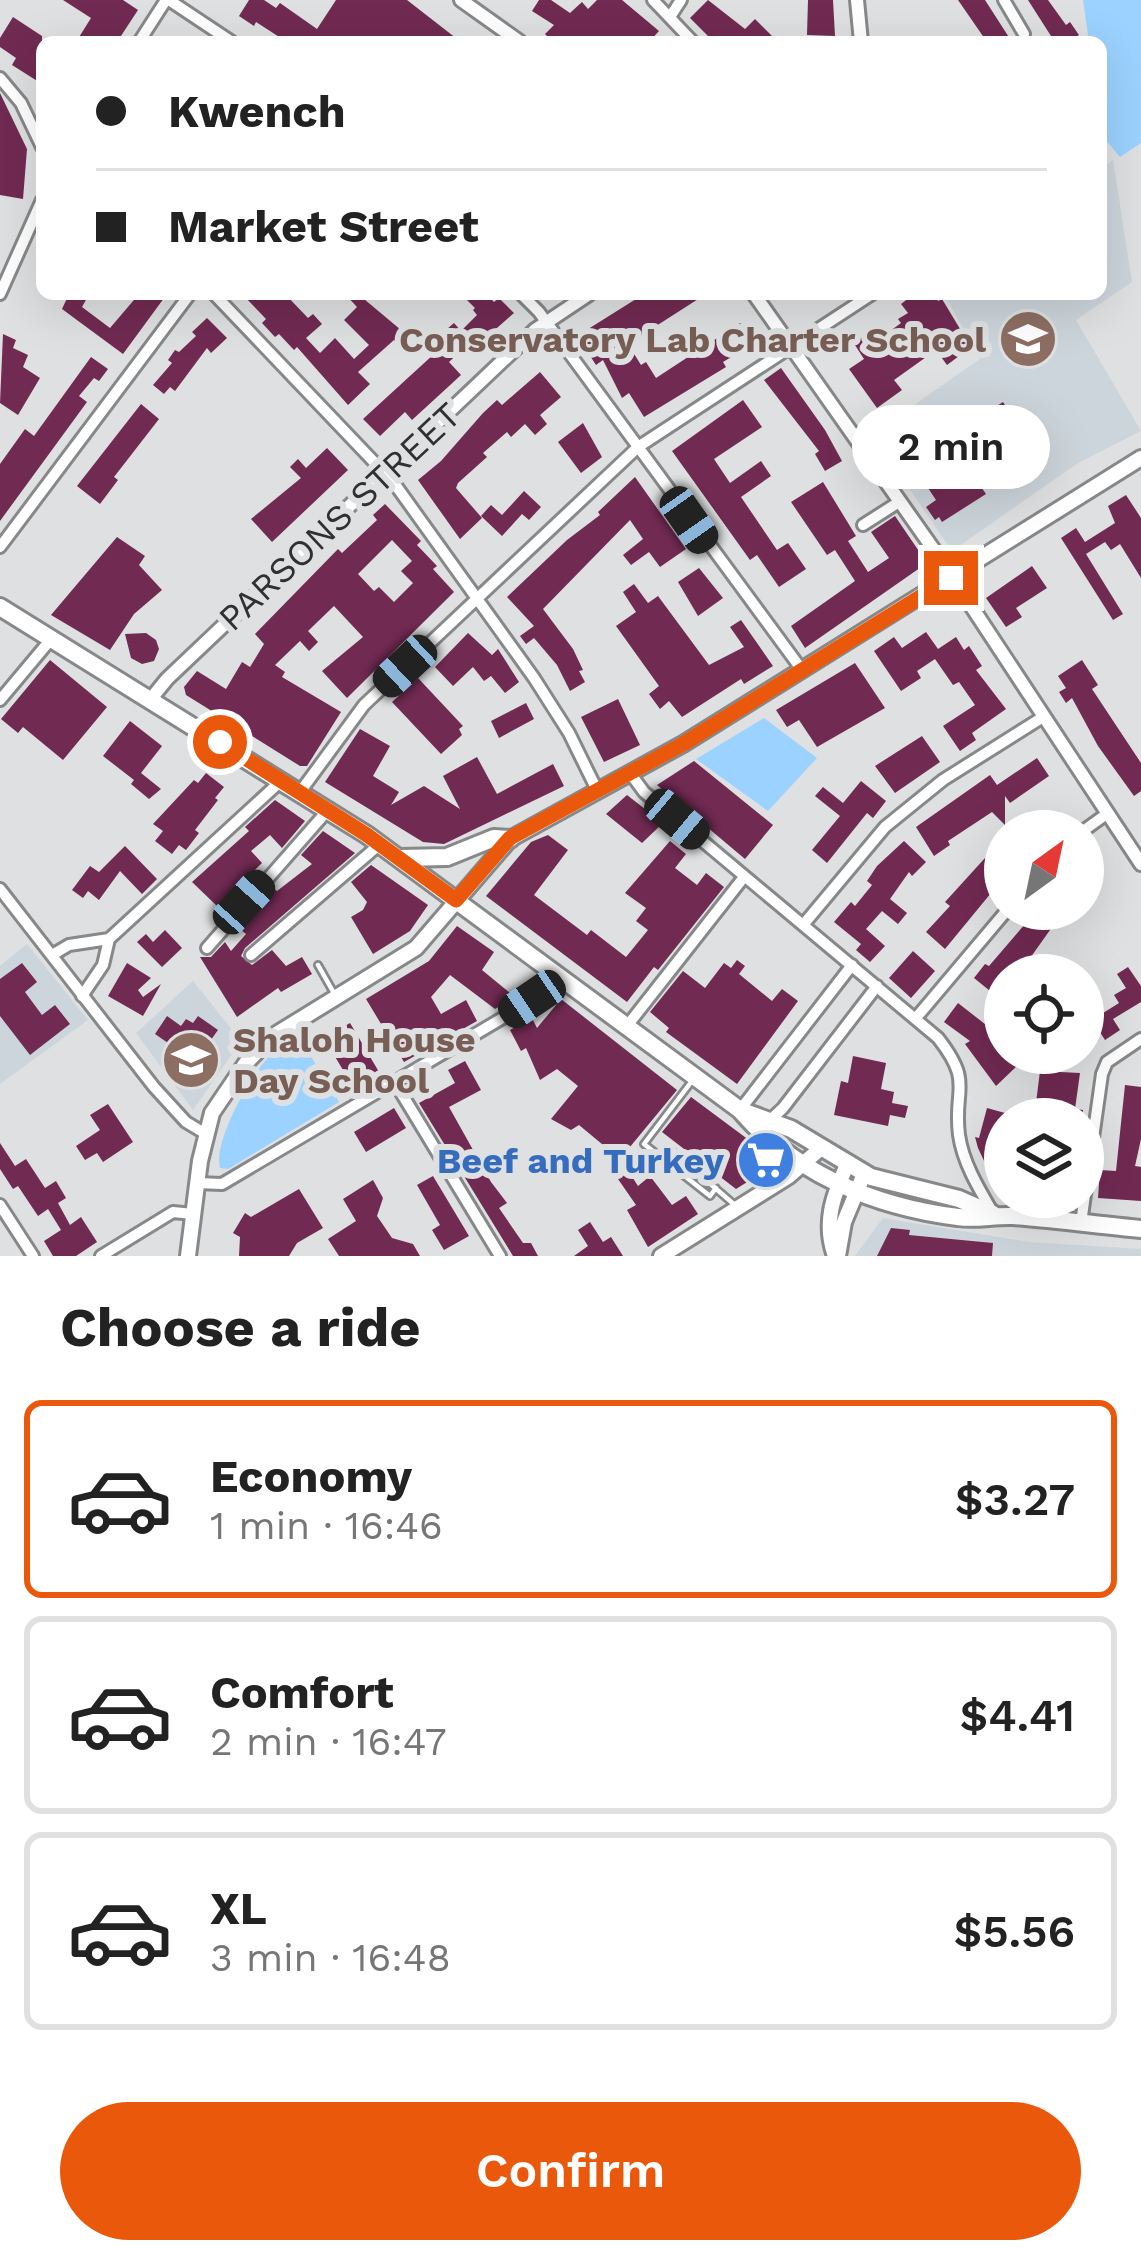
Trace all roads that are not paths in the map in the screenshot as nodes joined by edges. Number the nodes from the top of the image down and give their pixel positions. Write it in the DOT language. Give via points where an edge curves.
graph roads {
  1 [pos="167,0"];
  2 [pos="461,0"];
  3 [pos="653,0"];
  4 [pos="681,0"];
  5 [pos="857,0"];
  6 [pos="1004,0"];
  7 [pos="670,17"];
  8 [pos="1024,34"];
  9 [pos="143,36"];
  10 [pos="223,36"];
  11 [pos="512,36"];
  12 [pos="687,36"];
  13 [pos="860,36"];
  14 [pos="0,78"];
  15 [pos="36,134"];
  16 [pos="36,213"];
  17 [pos="0,294"];
  18 [pos="185,300"];
  19 [pos="220,300"];
  20 [pos="526,300"];
  21 [pos="580,300"];
  22 [pos="758,300"];
  23 [pos="862,300"];
  24 [pos="547,323"];
  25 [pos="790,345"];
  26 [pos="638,447"];
  27 [pos="1136,461"];
  28 [pos="384,474"];
  29 [pos="1141,478"];
  30 [pos="898,502"];
  31 [pos="862,526"];
  32 [pos="0,547"];
  33 [pos="951,578"];
  34 [pos="478,598"];
  35 [pos="0,607"];
  36 [pos="52,638"];
  37 [pos="802,670"];
  38 [pos="0,700"];
  39 [pos="150,700"];
  40 [pos="1043,717"];
  41 [pos="630,772"];
  42 [pos="282,780"];
  43 [pos="597,790"];
  44 [pos="300,792"];
  45 [pos="328,810"];
  46 [pos="1108,813"];
  47 [pos="1104,816"];
  48 [pos="510,838"];
  49 [pos="380,844"];
  50 [pos="400,858"];
  51 [pos="1141,864"];
  52 [pos="744,877"];
  53 [pos="0,889"];
  54 [pos="456,900"];
  55 [pos="803,925"];
  56 [pos="990,930"];
  57 [pos="109,939"];
  58 [pos="207,948"];
  59 [pos="251,955"];
  60 [pos="52,956"];
  61 [pos="318,965"];
  62 [pos="852,965"];
  63 [pos="558,975"];
  64 [pos="877,986"];
  65 [pos="335,995"];
  66 [pos="82,996"];
  67 [pos="916,1018"];
  68 [pos="627,1026"];
  69 [pos="1141,1039"];
  70 [pos="695,1078"];
  71 [pos="394,1081"];
  72 [pos="740,1110"];
  73 [pos="765,1125"];
  74 [pos="206,1134"];
  75 [pos="820,1149"];
  76 [pos="670,1154"];
  77 [pos="804,1164"];
  78 [pos="855,1170"];
  79 [pos="197,1183"];
  80 [pos="838,1184"];
  81 [pos="714,1186"];
  82 [pos="856,1193"];
  83 [pos="984,1199"];
  84 [pos="0,1205"];
  85 [pos="739,1208"];
  86 [pos="984,1210"];
  87 [pos="193,1214"];
  88 [pos="984,1216"];
  89 [pos="1027,1218"];
  90 [pos="1081,1223"];
  91 [pos="1141,1229"];
  92 [pos="33,1256"];
  93 [pos="101,1256"];
  94 [pos="188,1256"];
  95 [pos="500,1256"];
  96 [pos="661,1256"];
  97 [pos="836,1256"];
  1 -- 9 [label="street"];
  1 -- 10 [label="street"];
  2 -- 11 [label="street"];
  3 -- 7 [label="street"];
  4 -- 7 [label="street"];
  5 -- 13 [label="street"];
  6 -- 8 [label="street"];
  7 -- 12 [label="street"];
  14 -- 15 [label="street"];
  16 -- 17 [label="street"];
  18 -- 32 [label="street"];
  19 -- 28 [label="street"];
  20 -- 24 [label="street"];
  21 -- 24 [label="street, PARSONS STREET"];
  22 -- 25 [label="street"];
  23 -- 25 [label="street"];
  24 -- 26 [label="street"];
  24 -- 28 [label="street, PARSONS STREET"];
  25 -- 26 [label="street"];
  25 -- 30 [label="street"];
  26 -- 34 [label="street"];
  26 -- 37 [label="street"];
  27 -- 29 [label="street"];
  27 -- 33 [label="main road"];
  28 -- 34 [label="street"];
  28 -- 39 [label="street, PARSONS STREET"];
  30 -- 31 [label="street"];
  30 -- 33 [label="street"];
  33 -- 37 [label="main road"];
  33 -- 40 [label="street"];
  34 -- 43 [label="street" via="569,733"];
  34 -- 44 [label="street" via="364,705"];
  35 -- 36 [label="main road"];
  36 -- 38 [label="street"];
  36 -- 39 [label="main road"];
  37 -- 41 [label="main road"];
  39 -- 42 [label="main road"];
  40 -- 46 [label="street"];
  40 -- 55 [label="street" via="884,827"];
  41 -- 43 [label="main road"];
  41 -- 52 [label="street"];
  42 -- 44 [label="main road"];
  42 -- 57 [label="street"];
  43 -- 48 [label="main road"];
  44 -- 45 [label="main road"];
  45 -- 49 [label="main road"];
  45 -- 58 [label="street"];
  46 -- 47 [label="street"];
  46 -- 51 [label="street"];
  48 -- 50 [label="main road" via="447,857"];
  48 -- 54 [label="main road"];
  49 -- 50 [label="main road"];
  49 -- 59 [label="street"];
  50 -- 54 [label="main road"];
  52 -- 55 [label="street"];
  52 -- 68 [label="street"];
  53 -- 60 [label="street"];
  54 -- 63 [label="main road"];
  54 -- 65 [label="main road" via="418,946"];
  55 -- 62 [label="street"];
  56 -- 67 [label="street"];
  57 -- 60 [label="street"];
  57 -- 66 [label="street"];
  60 -- 66 [label="street"];
  61 -- 65 [label="lane"];
  62 -- 64 [label="street"];
  62 -- 72 [label="street"];
  63 -- 68 [label="main road"];
  63 -- 71 [label="street" via="545,991"];
  64 -- 67 [label="street"];
  64 -- 73 [label="street"];
  65 -- 74 [label="main road" via="246,1063"];
  66 -- 74 [label="street" via="154,1087"];
  67 -- 83 [label="street" via="961,1076 961,1143"];
  68 -- 70 [label="main road"];
  69 -- 90 [label="street" via="1106,1062 1102,1074"];
  70 -- 72 [label="main road"];
  70 -- 81 [label="lane" via="644,1144 710,1196"];
  71 -- 79 [label="street" via="222,1184"];
  71 -- 95 [label="street"];
  72 -- 73 [label="main road"];
  73 -- 75 [label="main road"];
  73 -- 77 [label="main road"];
  74 -- 79 [label="main road"];
  75 -- 77 [label="main road"];
  75 -- 78 [label="main road"];
  76 -- 81 [label="lane"];
  77 -- 80 [label="main road"];
  77 -- 85 [label="main road"];
  78 -- 80 [label="main road"];
  78 -- 82 [label="main road"];
  78 -- 86 [label="main road"];
  79 -- 87 [label="main road"];
  80 -- 82 [label="main road"];
  80 -- 97 [label="main road" via="829,1224"];
  81 -- 85 [label="lane"];
  82 -- 88 [label="main road" via="964,1219"];
  82 -- 97 [label="main road"];
  84 -- 92 [label="street"];
  85 -- 96 [label="main road"];
  87 -- 93 [label="street" via="173,1213"];
  87 -- 94 [label="main road"];
  89 -- 90 [label="main road"];
  90 -- 91 [label="main road"];
}
